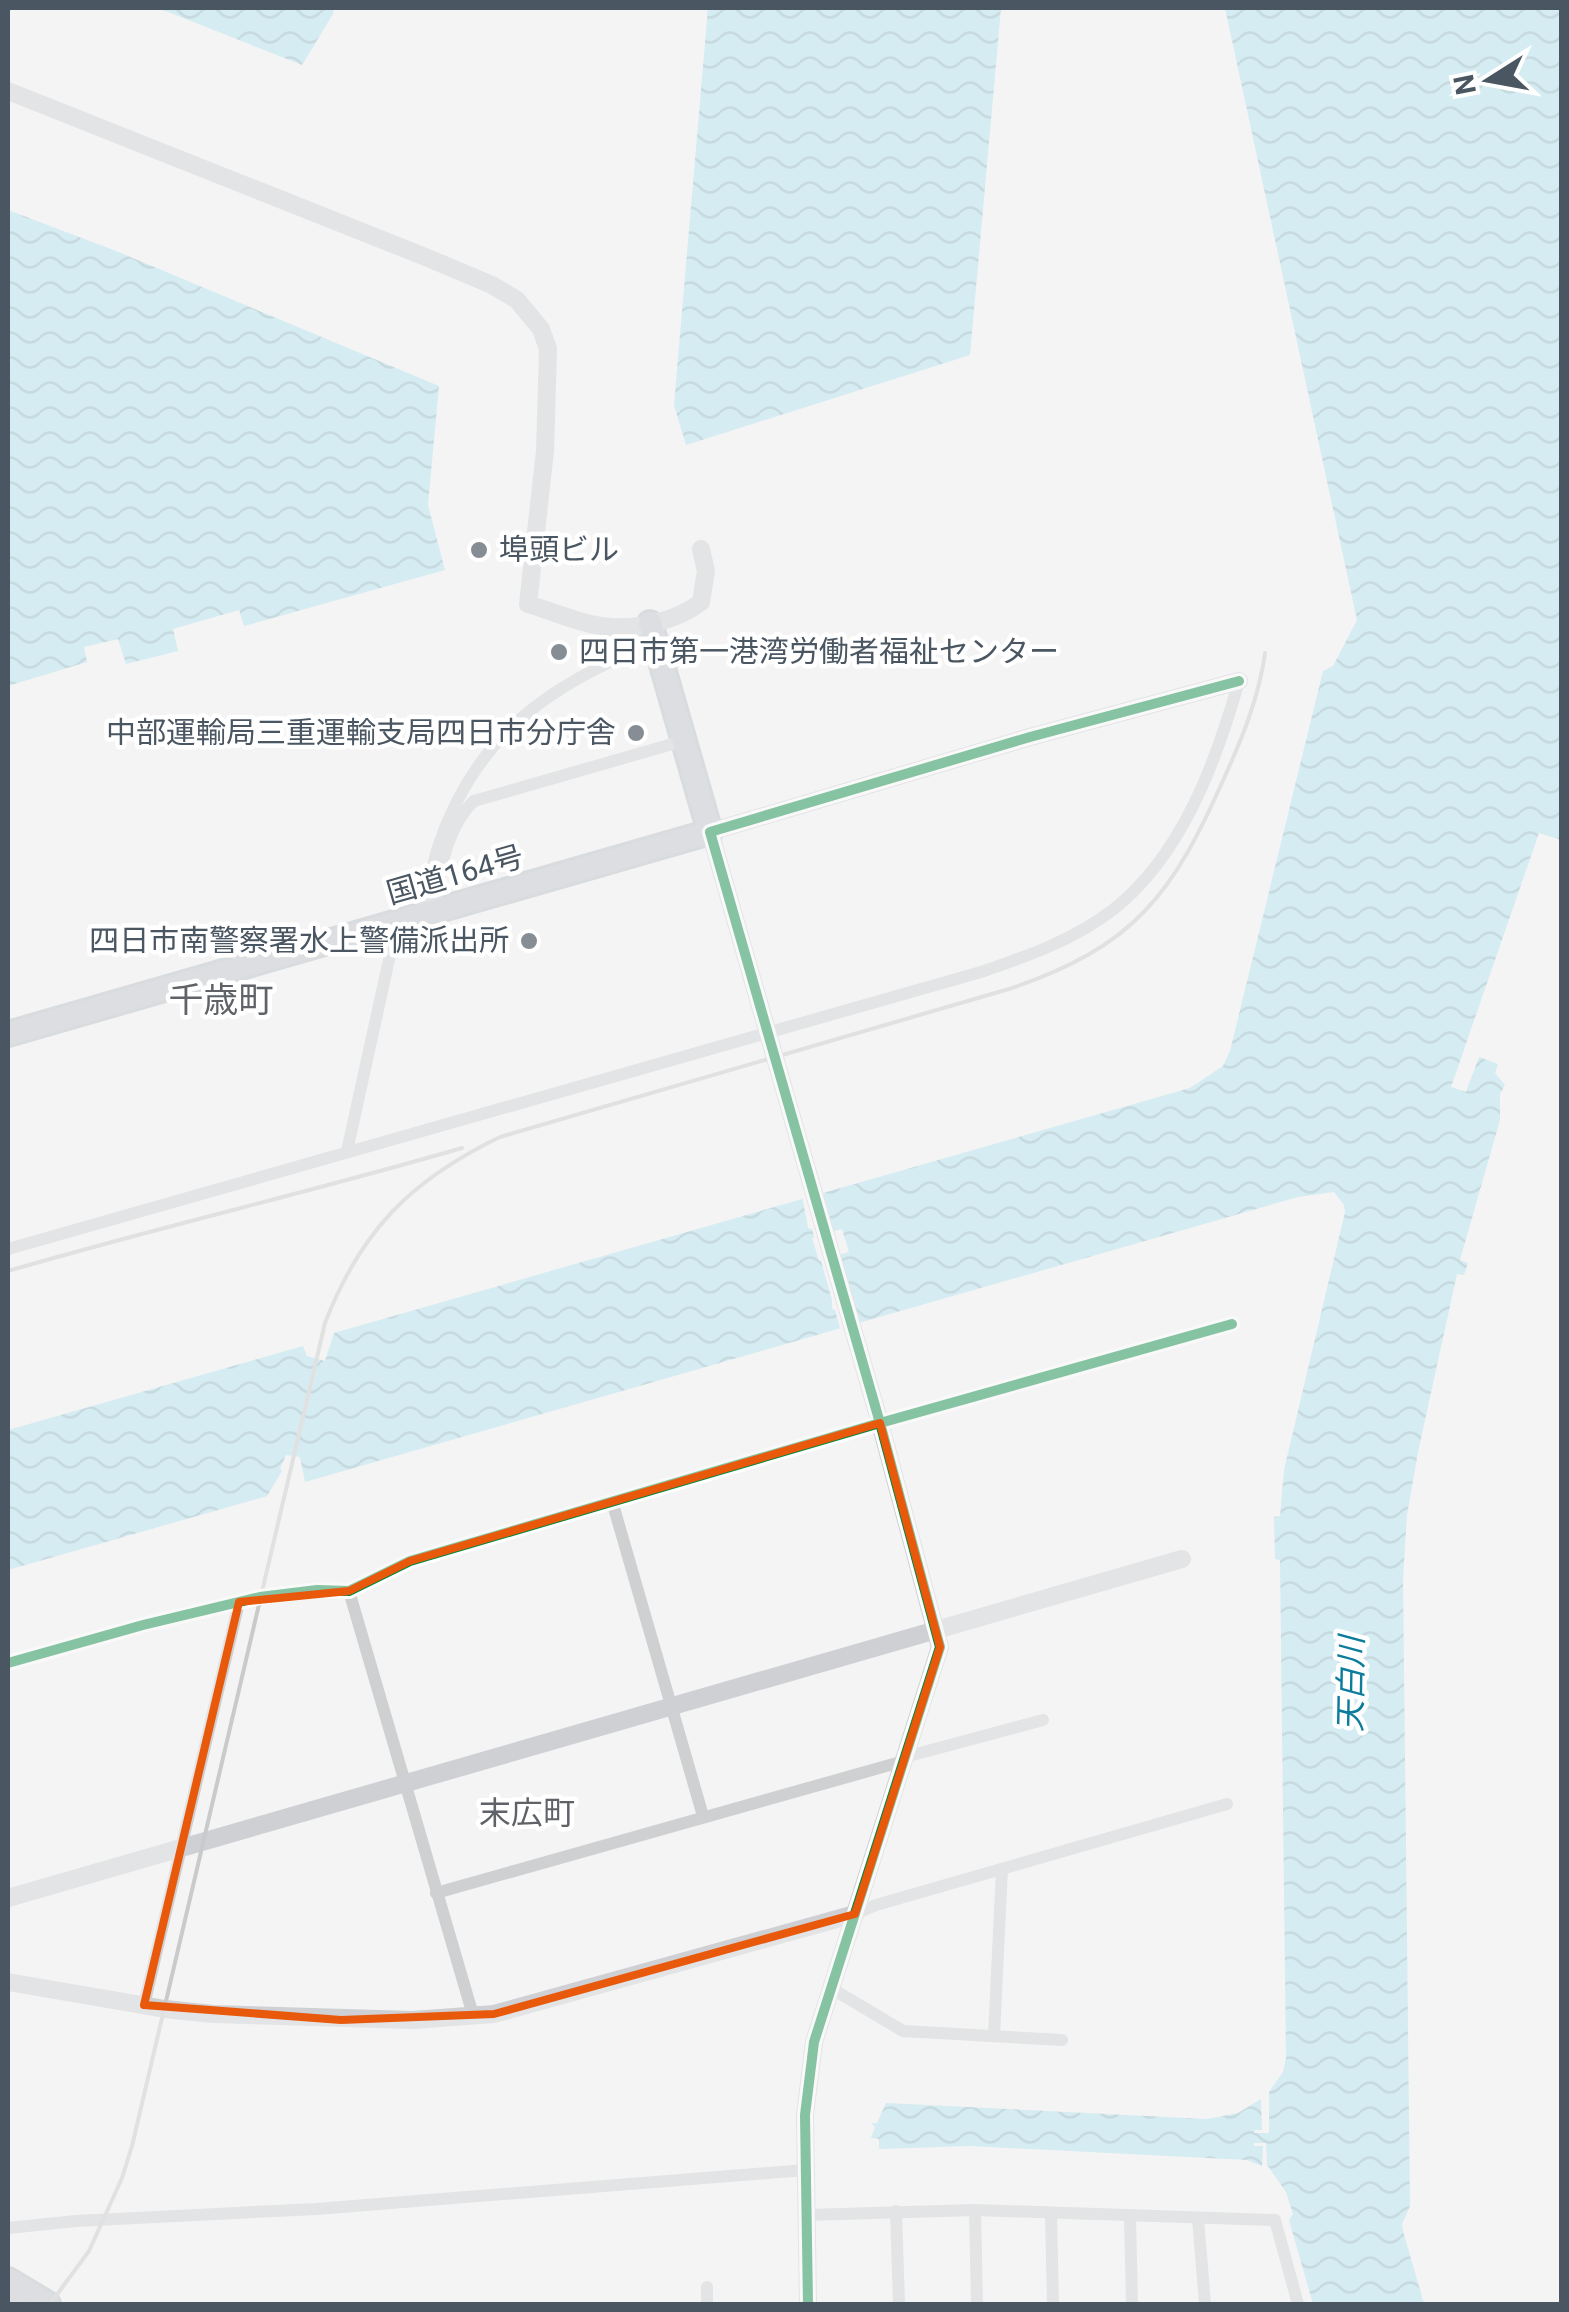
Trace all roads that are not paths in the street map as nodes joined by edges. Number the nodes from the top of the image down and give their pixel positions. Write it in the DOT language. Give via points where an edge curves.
graph roads {
  1 [pos="8,92"];
  2 [pos="701,550"];
  3 [pos="652,633"];
  4 [pos="1239,681"];
  5 [pos="683,741"];
  6 [pos="710,832"];
  7 [pos="428,914"];
  8 [pos="397,924"];
  9 [pos="766,1031"];
  10 [pos="8,1034"];
  11 [pos="347,1151"];
  12 [pos="8,1249"];
  13 [pos="1232,1324"];
  14 [pos="880,1422"];
  15 [pos="612,1501"];
  16 [pos="1182,1559"];
  17 [pos="348,1590"];
  18 [pos="238,1602"];
  19 [pos="937,1629"];
  20 [pos="8,1663"];
  21 [pos="673,1706"];
  22 [pos="1043,1720"];
  23 [pos="905,1759"];
  24 [pos="403,1784"];
  25 [pos="1227,1804"];
  26 [pos="703,1816"];
  27 [pos="179,1849"];
  28 [pos="1002,1868"];
  29 [pos="436,1894"];
  30 [pos="8,1898"];
  31 [pos="855,1914"];
  32 [pos="8,1982"];
  33 [pos="829,1987"];
  34 [pos="144,2005"];
  35 [pos="472,2015"];
  36 [pos="994,2036"];
  37 [pos="1062,2040"];
  38 [pos="805,2170"];
  39 [pos="975,2210"];
  40 [pos="896,2212"];
  41 [pos="1051,2212"];
  42 [pos="807,2215"];
  43 [pos="1130,2216"];
  44 [pos="1198,2218"];
  45 [pos="8,2228"];
  46 [pos="8,2280"];
  47 [pos="707,2287"];
  48 [pos="8,2300"];
  49 [pos="15,2304"];
  50 [pos="48,2304"];
  51 [pos="707,2304"];
  52 [pos="808,2304"];
  53 [pos="898,2304"];
  54 [pos="977,2304"];
  55 [pos="1053,2304"];
  56 [pos="1132,2304"];
  57 [pos="1204,2304"];
  58 [pos="1298,2304"];
  1 -- 3 [label="street" via="423,256 517,300 548,349 528,604"];
  2 -- 3 [label="street" via="701,602"];
  3 -- 5 [label="highway"];
  3 -- 7 [label="street" via="574,678 497,742 446,825"];
  4 -- 6 [label="street"];
  4 -- 9 [label="street" via="1177,835 1112,910 1018,960"];
  5 -- 6 [label="highway"];
  5 -- 7 [label="street" via="474,801 447,850"];
  6 -- 7 [label="highway, 国道164号"];
  6 -- 9 [label="street"];
  7 -- 8 [label="highway, 国道164号"];
  8 -- 10 [label="highway, 国道164号"];
  8 -- 11 [label="street"];
  9 -- 11 [label="street"];
  9 -- 14 [label="street"];
  11 -- 12 [label="street"];
  13 -- 14 [label="street"];
  14 -- 15 [label="street"];
  14 -- 19 [label="street"];
  15 -- 17 [label="street" via="410,1561"];
  15 -- 21 [label="street"];
  16 -- 19 [label="street"];
  17 -- 18 [label="street"];
  17 -- 24 [label="street"];
  18 -- 20 [label="street"];
  18 -- 27 [label="street"];
  19 -- 21 [label="street"];
  19 -- 23 [label="street" via="940,1647"];
  21 -- 24 [label="street"];
  21 -- 26 [label="street"];
  22 -- 23 [label="street"];
  23 -- 26 [label="street"];
  23 -- 31 [label="street"];
  24 -- 27 [label="street"];
  24 -- 29 [label="street"];
  25 -- 28 [label="street"];
  26 -- 29 [label="street"];
  27 -- 30 [label="street"];
  27 -- 34 [label="street"];
  28 -- 31 [label="street"];
  28 -- 36 [label="street"];
  29 -- 35 [label="street"];
  31 -- 33 [label="street"];
  31 -- 35 [label="street" via="604,1986"];
  32 -- 34 [label="street"];
  33 -- 36 [label="street" via="903,2031"];
  33 -- 38 [label="street" via="807,2082"];
  34 -- 35 [label="street" via="301,2019"];
  36 -- 37 [label="street"];
  38 -- 42 [label="street"];
  38 -- 45 [label="street"];
  39 -- 40 [label="street"];
  39 -- 41 [label="street"];
  39 -- 54 [label="street"];
  40 -- 42 [label="street"];
  40 -- 53 [label="street"];
  41 -- 43 [label="street"];
  41 -- 55 [label="street"];
  42 -- 52 [label="street"];
  43 -- 44 [label="street"];
  43 -- 56 [label="street"];
  44 -- 57 [label="street"];
  44 -- 58 [label="street" via="1275,2220"];
  46 -- 50 [label="highway"];
  47 -- 51 [label="street"];
  48 -- 49 [label="highway"];
}
